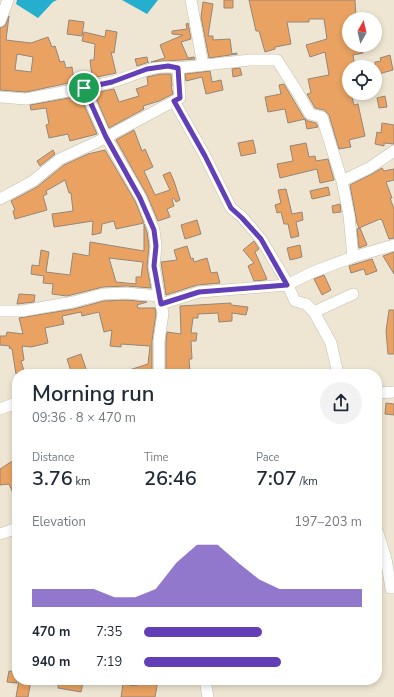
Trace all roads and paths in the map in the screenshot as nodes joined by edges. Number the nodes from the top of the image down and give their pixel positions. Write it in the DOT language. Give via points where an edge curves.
graph roads {
  1 [pos="8,0"];
  2 [pos="191,0"];
  3 [pos="0,21"];
  4 [pos="203,65"];
  5 [pos="178,68"];
  6 [pos="84,88"];
  7 [pos="0,97"];
  8 [pos="174,101"];
  9 [pos="106,137"];
  10 [pos="394,151"];
  11 [pos="342,181"];
  12 [pos="0,199"];
  13 [pos="394,244"];
  14 [pos="353,257"];
  15 [pos="287,285"];
  16 [pos="353,294"];
  17 [pos="160,300"];
  18 [pos="0,311"];
  19 [pos="314,312"];
  20 [pos="159,369"];
  21 [pos="337,369"];
  22 [pos="394,392"];
  23 [pos="382,393"];
  24 [pos="12,404"];
  25 [pos="0,409"];
  26 [pos="12,530"];
  27 [pos="0,534"];
  28 [pos="382,546"];
  29 [pos="394,588"];
  30 [pos="206,685"];
  31 [pos="208,697"];
  1 -- 3 [label="street"];
  2 -- 4 [label="street"];
  4 -- 5 [label="street"];
  4 -- 11 [label="street" via="277,60 310,114 322,117"];
  5 -- 6 [label="street" via="168,66 147,69 112,82"];
  5 -- 8 [label="street" via="180,98"];
  6 -- 7 [label="street" via="26,99"];
  6 -- 9 [label="street"];
  8 -- 9 [label="street"];
  8 -- 15 [label="street" via="231,208 261,239"];
  9 -- 12 [label="street" via="60,159 33,181"];
  9 -- 17 [label="street" via="140,198 154,230 154,266"];
  10 -- 11 [label="street" via="369,168"];
  11 -- 14 [label="street" via="349,215"];
  13 -- 14 [label="street"];
  14 -- 15 [label="street"];
  15 -- 17 [label="street" via="199,292"];
  15 -- 19 [label="street" via="295,301 306,304"];
  16 -- 19 [label="street"];
  17 -- 18 [label="street" via="126,293 103,294 22,311"];
  17 -- 20 [label="street" via="163,313"];
  19 -- 21 [label="street" via="331,343"];
  22 -- 23 [label="street"];
  24 -- 25 [label="street"];
  26 -- 27 [label="street"];
  28 -- 29 [label="street" via="390,588"];
  30 -- 31 [label="street"];
}
